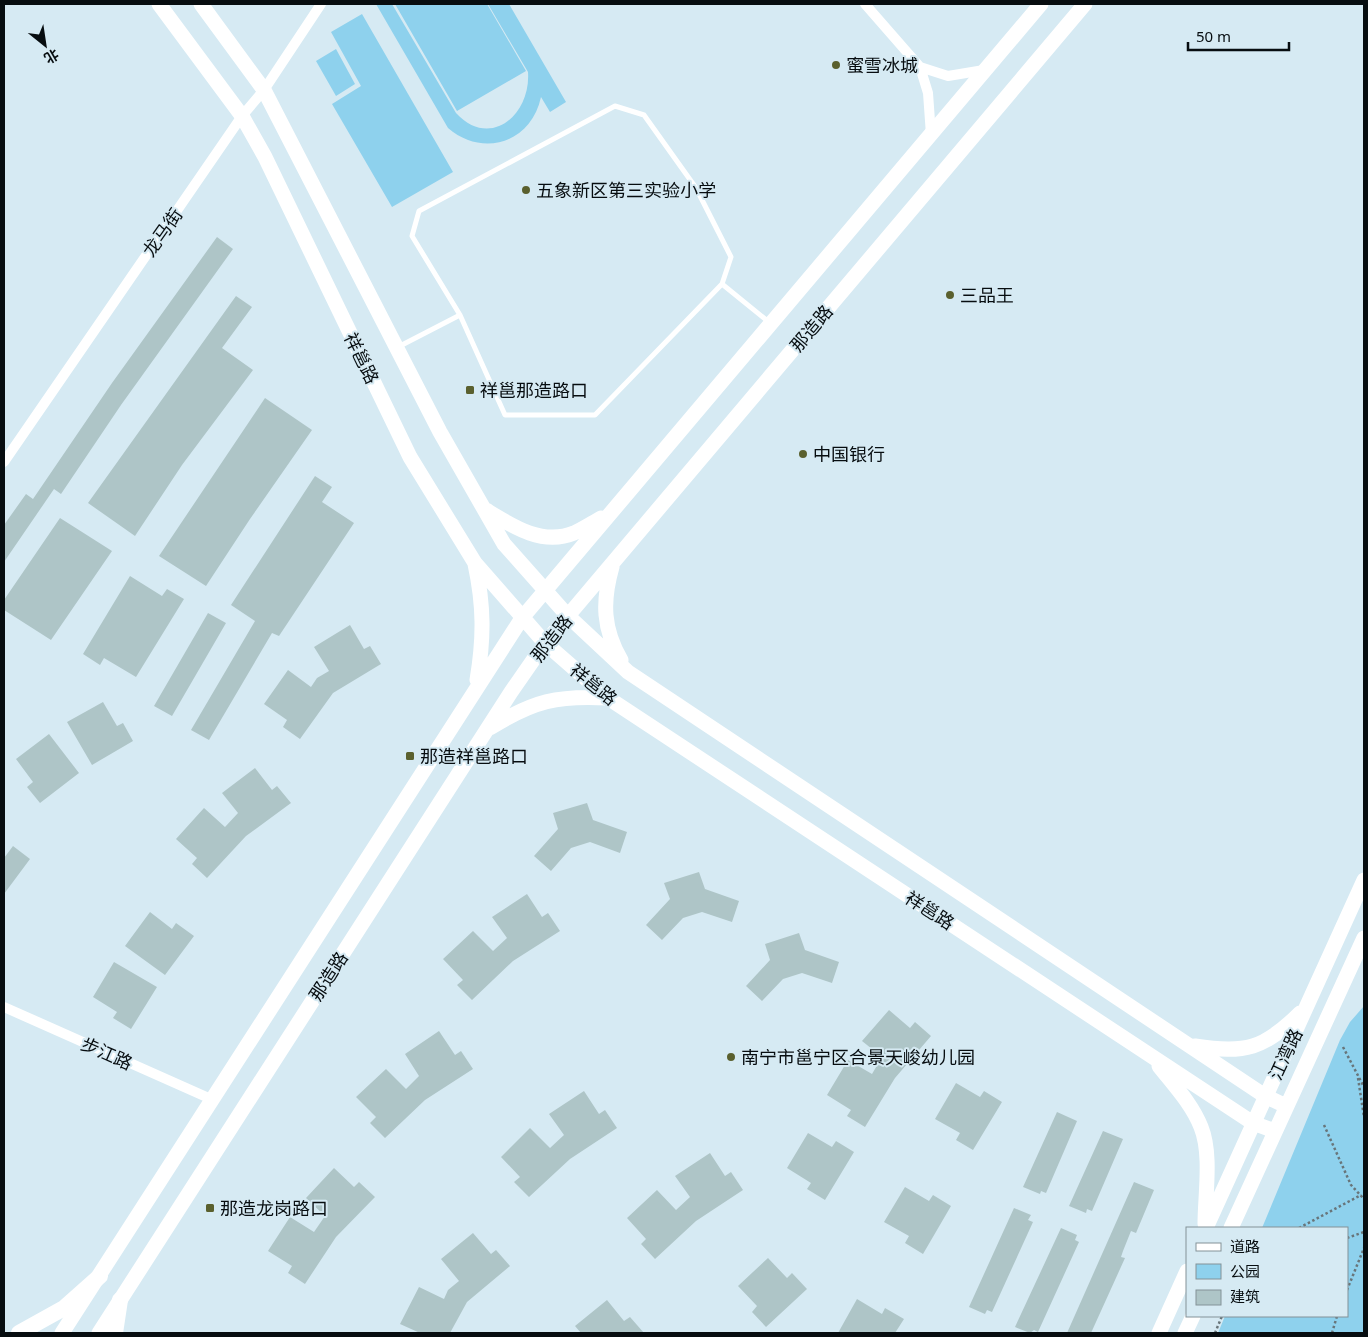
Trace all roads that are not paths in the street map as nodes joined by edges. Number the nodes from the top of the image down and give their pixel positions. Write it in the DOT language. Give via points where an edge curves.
graph roads {
  1 [pos="159,4"];
  2 [pos="201,4"];
  3 [pos="321,4"];
  4 [pos="865,4"];
  5 [pos="1041,4"];
  6 [pos="1085,4"];
  7 [pos="920,67"];
  8 [pos="985,70"];
  9 [pos="264,90"];
  10 [pos="242,116"];
  11 [pos="931,135"];
  12 [pos="722,284"];
  13 [pos="460,315"];
  14 [pos="770,324"];
  15 [pos="396,348"];
  16 [pos="4,462"];
  17 [pos="482,508"];
  18 [pos="610,512"];
  19 [pos="614,561"];
  20 [pos="475,563"];
  21 [pos="544,590"];
  22 [pos="567,615"];
  23 [pos="522,618"];
  24 [pos="545,643"];
  25 [pos="628,672"];
  26 [pos="477,686"];
  27 [pos="608,698"];
  28 [pos="485,731"];
  29 [pos="1364,880"];
  30 [pos="1364,938"];
  31 [pos="1308,1004"];
  32 [pos="4,1007"];
  33 [pos="1189,1045"];
  34 [pos="1150,1055"];
  35 [pos="1266,1096"];
  36 [pos="211,1099"];
  37 [pos="1286,1106"];
  38 [pos="1253,1123"];
  39 [pos="1275,1131"];
  40 [pos="1206,1227"];
  41 [pos="1206,1227"];
  42 [pos="1231,1227"];
  43 [pos="1186,1273"];
  44 [pos="100,1276"];
  45 [pos="120,1300"];
  46 [pos="1193,1317"];
  47 [pos="18,1333"];
  48 [pos="62,1333"];
  49 [pos="99,1333"];
  50 [pos="115,1333"];
  51 [pos="1159,1333"];
  52 [pos="1185,1333"];
  1 -- 10 [label="street, 祥邕路"];
  2 -- 9 [label="street, 祥邕路"];
  3 -- 9 [label="street, 龙马街"];
  4 -- 7 [label="street"];
  5 -- 8 [label="street, 那造路"];
  6 -- 19 [label="street, 那造路"];
  7 -- 8 [label="street" via="948,76"];
  7 -- 11 [label="street" via="928,93"];
  8 -- 11 [label="street, 那造路"];
  9 -- 10 [label="street, 龙马街"];
  9 -- 15 [label="street, 祥邕路"];
  10 -- 16 [label="street, 龙马街"];
  10 -- 20 [label="street, 祥邕路" via="410,456"];
  11 -- 14 [label="street, 那造路"];
  12 -- 13 [label="lane" via="595,415 505,415"];
  12 -- 13 [label="lane" via="731,257 696,188 644,115 615,106 419,211 412,236"];
  12 -- 14 [label="lane"];
  13 -- 15 [label="lane"];
  14 -- 18 [label="street, 那造路"];
  15 -- 17 [label="street, 祥邕路"];
  17 -- 18 [label="street" via="513,527 544,538 572,534"];
  17 -- 21 [label="street, 祥邕路" via="504,544"];
  18 -- 21 [label="street, 那造路"];
  19 -- 22 [label="street, 那造路"];
  19 -- 25 [label="street" via="605,591 606,618 612,645"];
  20 -- 23 [label="street, 祥邕路"];
  20 -- 26 [label="street" via="482,599 483,643"];
  21 -- 22 [label="street, 祥邕路"];
  21 -- 23 [label="street, 那造路"];
  22 -- 24 [label="street, 那造路"];
  22 -- 25 [label="street, 祥邕路"];
  23 -- 24 [label="street, 祥邕路"];
  23 -- 26 [label="street, 那造路"];
  24 -- 27 [label="street, 祥邕路"];
  24 -- 28 [label="street, 那造路"];
  25 -- 33 [label="street, 祥邕路"];
  26 -- 36 [label="street, 那造路"];
  27 -- 28 [label="street" via="580,696 546,700 514,713"];
  27 -- 34 [label="street, 祥邕路"];
  28 -- 45 [label="street, 那造路"];
  29 -- 31 [label="street, 江湾路"];
  30 -- 37 [label="street, 江湾路"];
  31 -- 33 [label="street" via="1287,1026 1250,1049 1223,1050"];
  31 -- 35 [label="street, 江湾路"];
  32 -- 36 [label="street, 步江路"];
  33 -- 35 [label="street, 祥邕路"];
  34 -- 38 [label="street, 祥邕路"];
  34 -- 40 [label="street" via="1186,1101 1202,1128 1207,1166"];
  35 -- 37 [label="street, 祥邕路"];
  35 -- 38 [label="street, 江湾路"];
  36 -- 44 [label="street, 那造路"];
  37 -- 39 [label="street, 江湾路"];
  38 -- 39 [label="street, 祥邕路"];
  38 -- 41 [label="street, 江湾路"];
  39 -- 42 [label="street, 江湾路"];
  43 -- 51 [label="street"];
  44 -- 47 [label="main road" via="64,1308"];
  44 -- 48 [label="street, 那造路"];
  45 -- 49 [label="street, 那造路"];
  45 -- 50 [label="main road"];
  46 -- 52 [label="street"];
}
